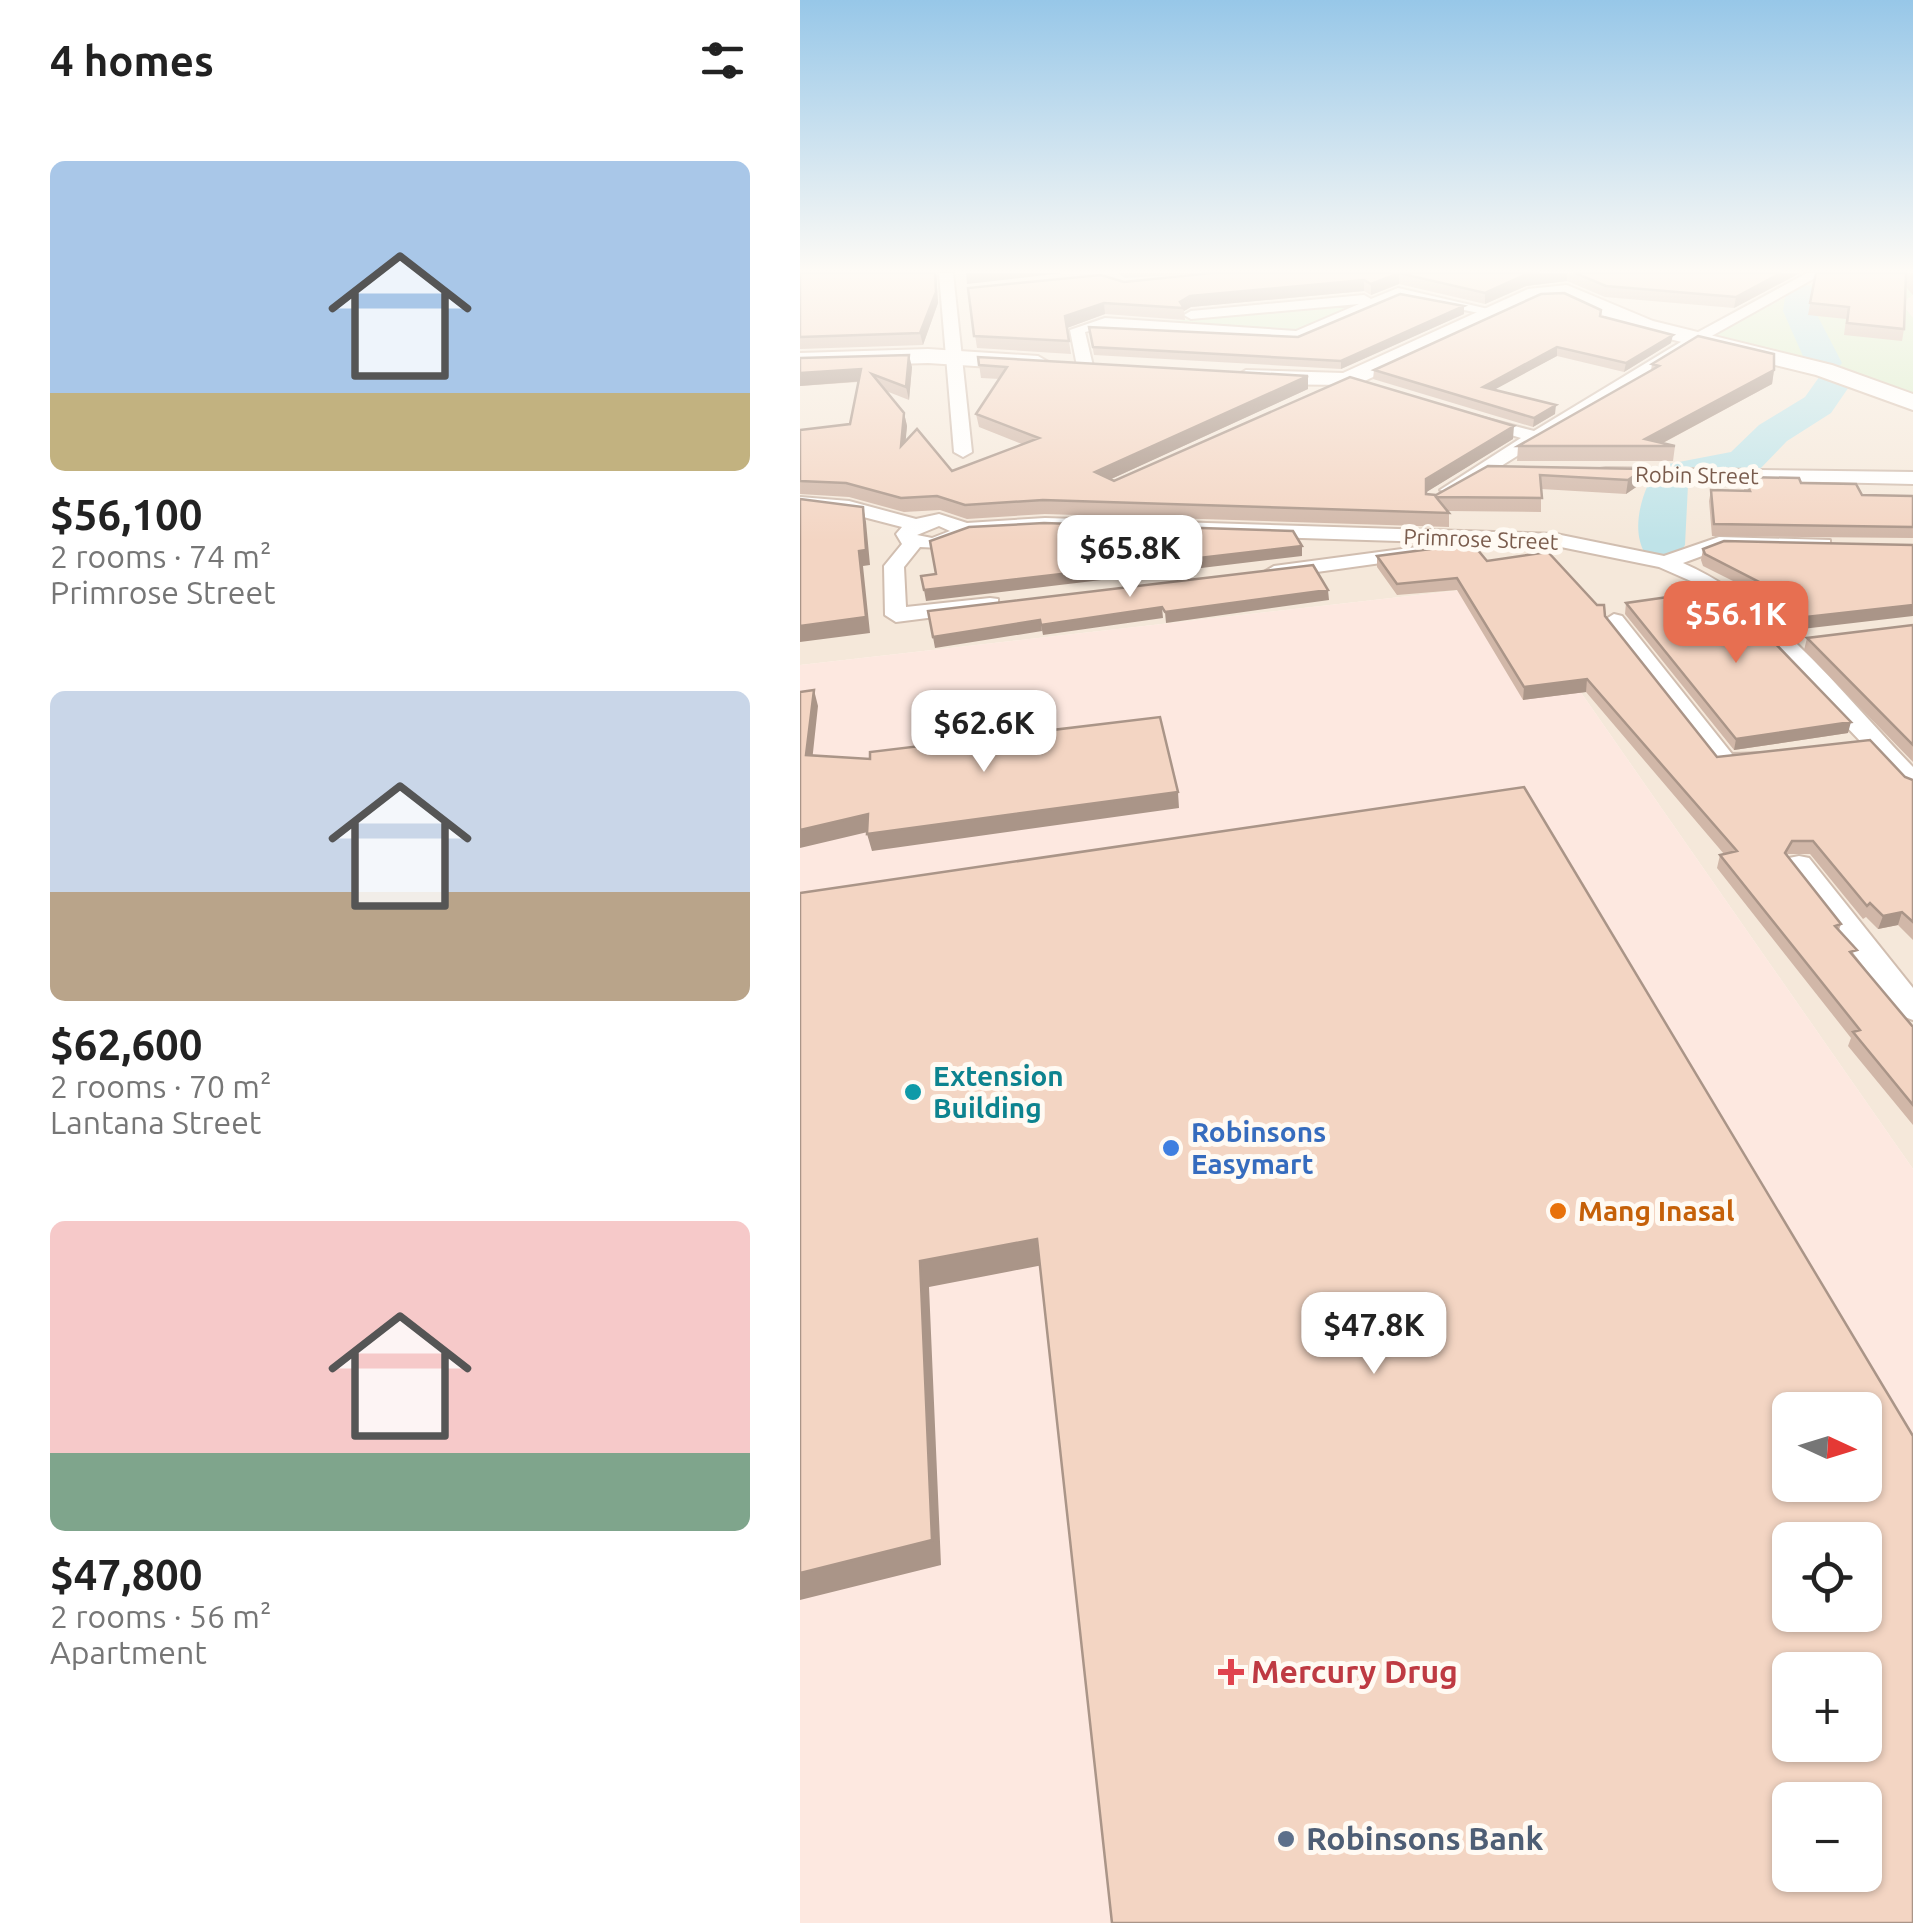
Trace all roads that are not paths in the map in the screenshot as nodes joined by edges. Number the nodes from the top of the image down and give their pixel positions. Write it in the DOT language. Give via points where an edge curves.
graph roads {
  1 [pos="954,363"];
  2 [pos="1028,363"];
  3 [pos="1093,363"];
  4 [pos="1384,363"];
  5 [pos="1667,363"];
  6 [pos="1793,363"];
  7 [pos="1095,367"];
  8 [pos="1224,375"];
  9 [pos="1347,380"];
  10 [pos="1374,388"];
  11 [pos="1313,395"];
  12 [pos="1913,403"];
  13 [pos="1450,411"];
  14 [pos="1536,437"];
  15 [pos="963,452"];
  16 [pos="1480,470"];
  17 [pos="1518,471"];
  18 [pos="1594,473"];
  19 [pos="1913,478"];
  20 [pos="800,493"];
  21 [pos="1434,500"];
  22 [pos="800,503"];
  23 [pos="849,507"];
  24 [pos="1312,532"];
  25 [pos="915,533"];
  26 [pos="1467,539"];
  27 [pos="1800,543"];
  28 [pos="1854,545"];
  29 [pos="1665,562"];
  30 [pos="1842,564"];
  31 [pos="1332,565"];
  32 [pos="1245,575"];
  33 [pos="1018,601"];
  34 [pos="1614,622"];
  35 [pos="1817,638"];
  36 [pos="1778,642"];
  37 [pos="1874,741"];
  38 [pos="1837,746"];
  39 [pos="1782,755"];
  40 [pos="1913,782"];
  41 [pos="1799,864"];
  42 [pos="1913,1009"];
  1 -- 15 [label="street"];
  2 -- 7 [label="street"];
  3 -- 7 [label="street"];
  4 -- 9 [label="street"];
  5 -- 14 [label="street"];
  6 -- 12 [label="street"];
  8 -- 9 [label="street"];
  9 -- 10 [label="street"];
  9 -- 11 [label="street"];
  13 -- 14 [label="street"];
  14 -- 16 [label="street"];
  16 -- 17 [label="street"];
  16 -- 21 [label="street"];
  18 -- 19 [label="street, Robin Street"];
  20 -- 23 [label="street, Primrose Street" via="840,498"];
  22 -- 23 [label="street, Primrose Street"];
  23 -- 25 [label="street, Primrose Street"];
  24 -- 25 [label="street, Primrose Street" via="1045,524 962,529 945,542"];
  24 -- 26 [label="street, Primrose Street"];
  24 -- 31 [label="street"];
  25 -- 33 [label="street" via="894,566 896,615"];
  26 -- 29 [label="street, Primrose Street" via="1556,540"];
  26 -- 31 [label="street" via="1443,549"];
  27 -- 28 [label="street"];
  27 -- 29 [label="street" via="1718,543"];
  27 -- 30 [label="street"];
  29 -- 36 [label="street, Primrose Street" via="1708,581"];
  31 -- 32 [label="street"];
  34 -- 39 [label="street" via="1726,763"];
  35 -- 36 [label="street"];
  36 -- 37 [label="street, Primrose Street"];
  37 -- 38 [label="street"];
  37 -- 40 [label="street, Primrose Street"];
  41 -- 42 [label="street"];
}
